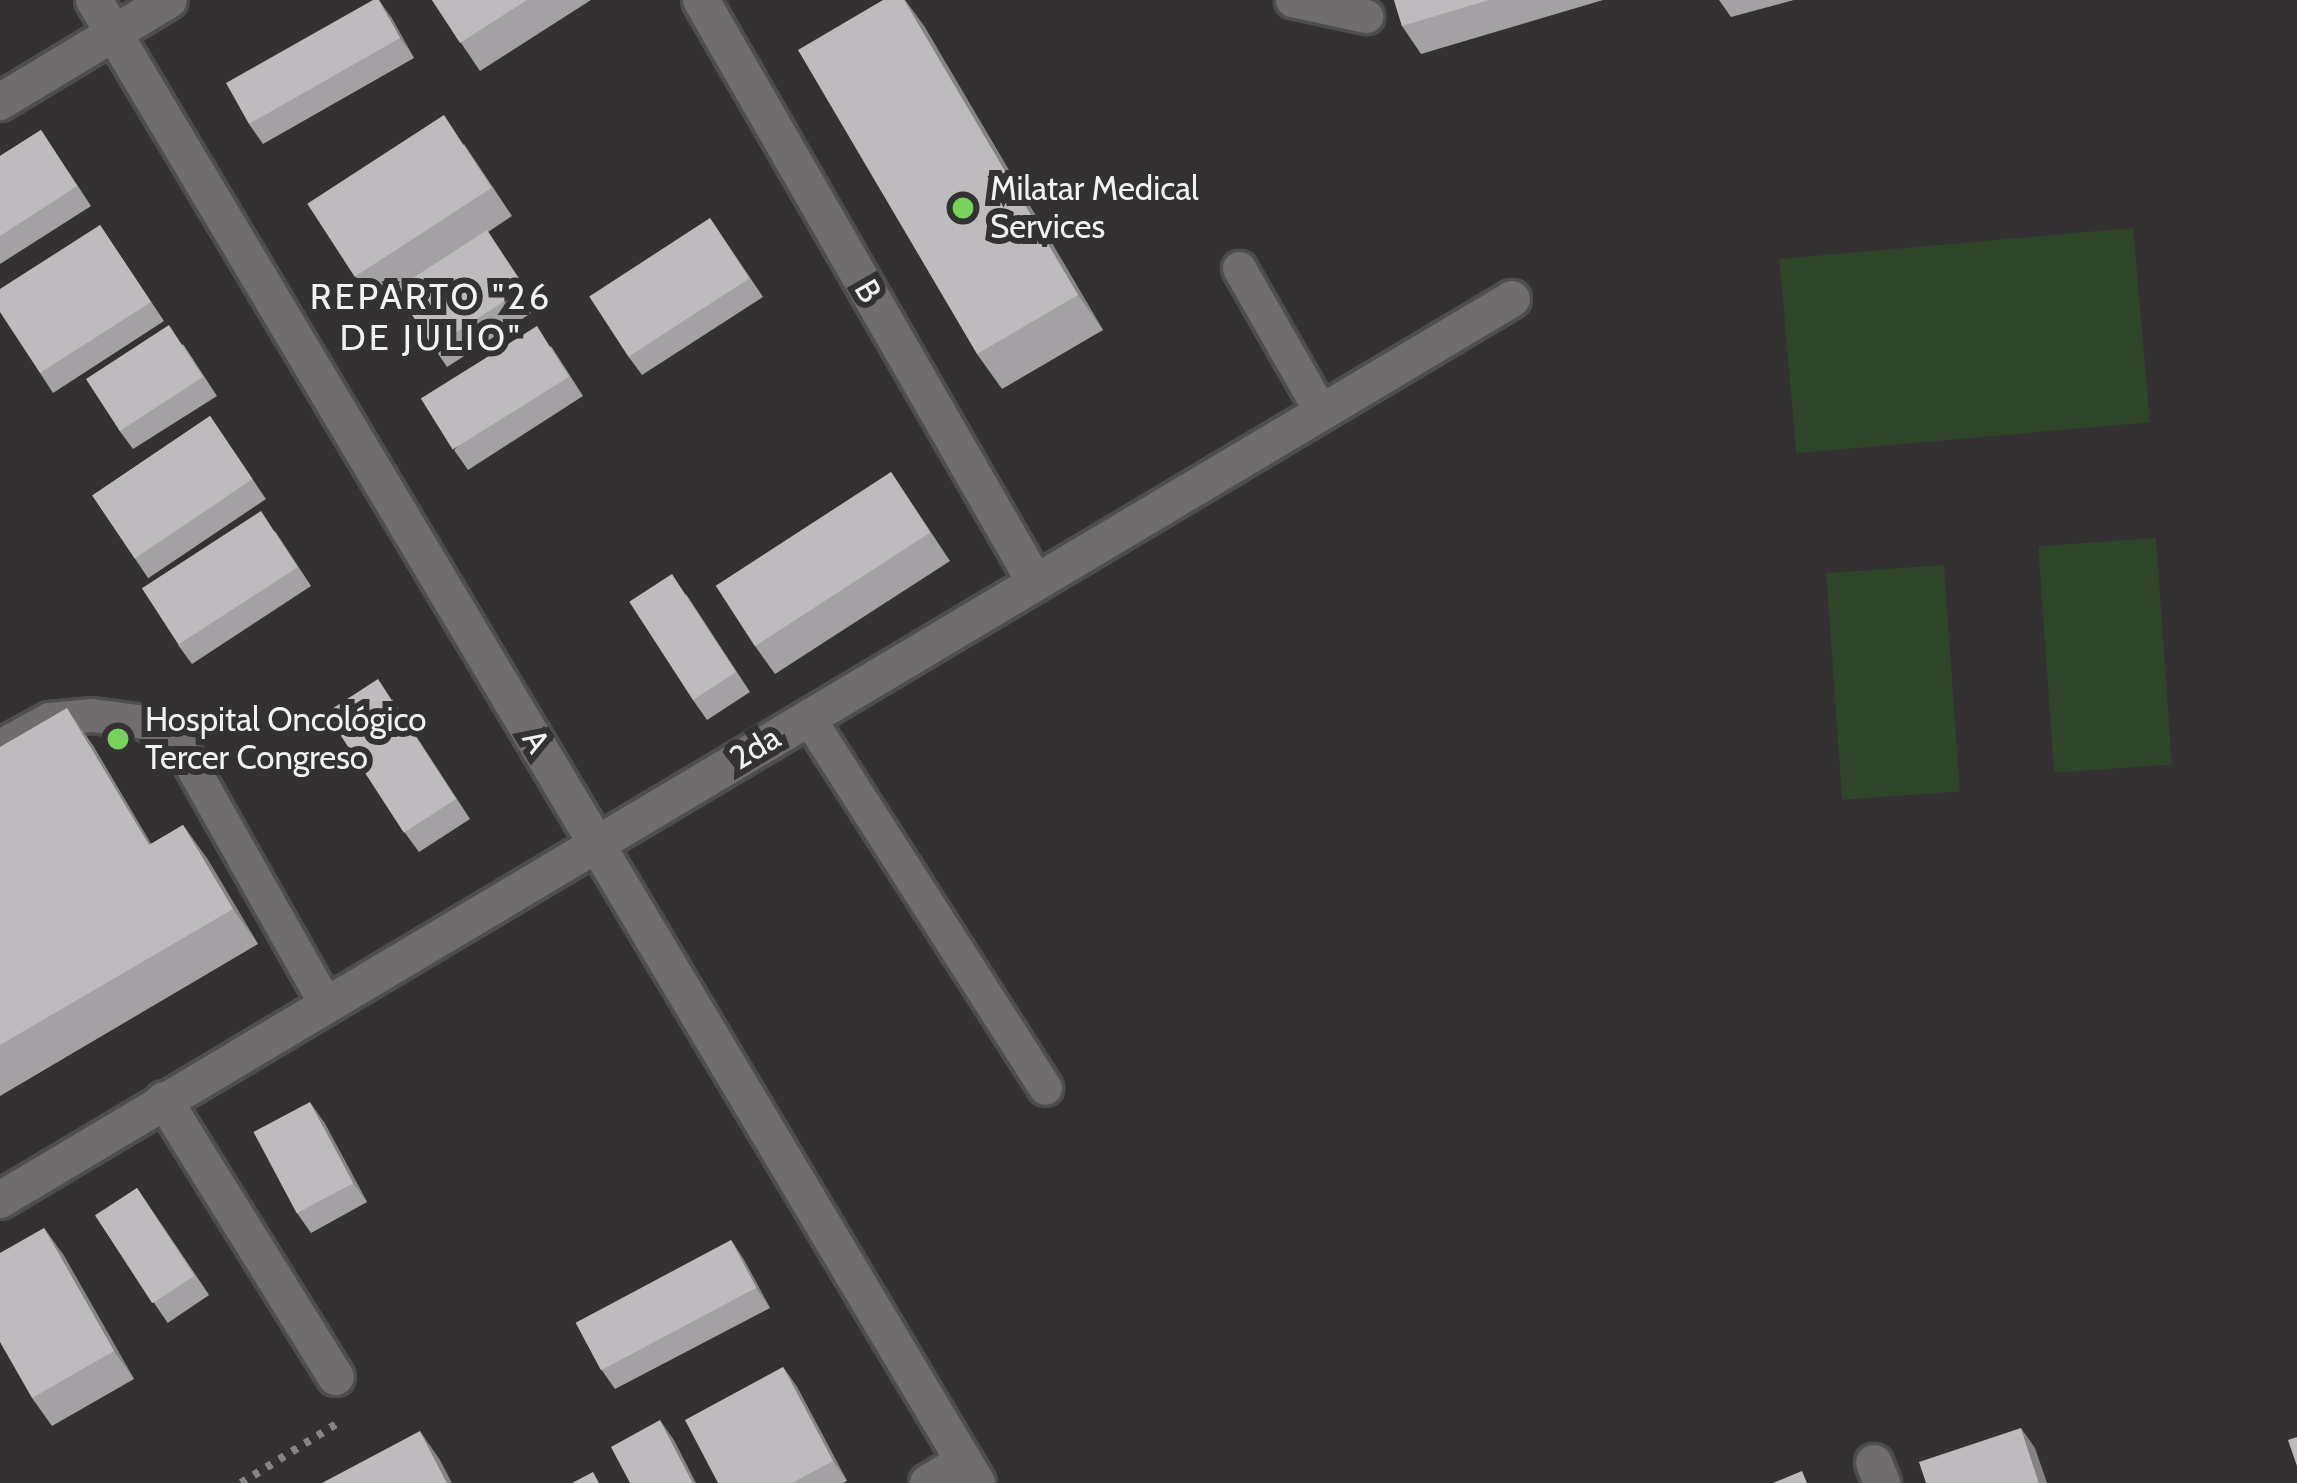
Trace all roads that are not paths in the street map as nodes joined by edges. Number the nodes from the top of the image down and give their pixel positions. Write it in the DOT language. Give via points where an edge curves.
graph roads {
  1 [pos="94,0"];
  2 [pos="170,0"];
  3 [pos="701,0"];
  4 [pos="1292,0"];
  5 [pos="1366,16"];
  6 [pos="113,33"];
  7 [pos="0,102"];
  8 [pos="1239,268"];
  9 [pos="1512,299"];
  10 [pos="1321,412"];
  11 [pos="1035,582"];
  12 [pos="808,717"];
  13 [pos="0,746"];
  14 [pos="597,843"];
  15 [pos="327,1006"];
  16 [pos="1045,1088"];
  17 [pos="164,1100"];
  18 [pos="0,1200"];
  19 [pos="336,1377"];
  20 [pos="970,1472"];
  21 [pos="928,1483"];
  1 -- 6 [label="street, A"];
  2 -- 6 [label="street"];
  3 -- 11 [label="street, B"];
  4 -- 5 [label="lane"];
  6 -- 7 [label="street"];
  6 -- 14 [label="street, A"];
  8 -- 10 [label="lane"];
  9 -- 10 [label="street, 2da"];
  10 -- 11 [label="street, 2da"];
  11 -- 12 [label="street, 2da"];
  12 -- 14 [label="street, 2da"];
  12 -- 16 [label="lane"];
  13 -- 15 [label="lane" via="49,719 92,715 144,722 178,742"];
  14 -- 15 [label="street, 2da"];
  14 -- 20 [label="street, A"];
  15 -- 17 [label="street, 2da"];
  17 -- 18 [label="street, 2da"];
  17 -- 19 [label="street"];
  20 -- 21 [label="street"];
}
